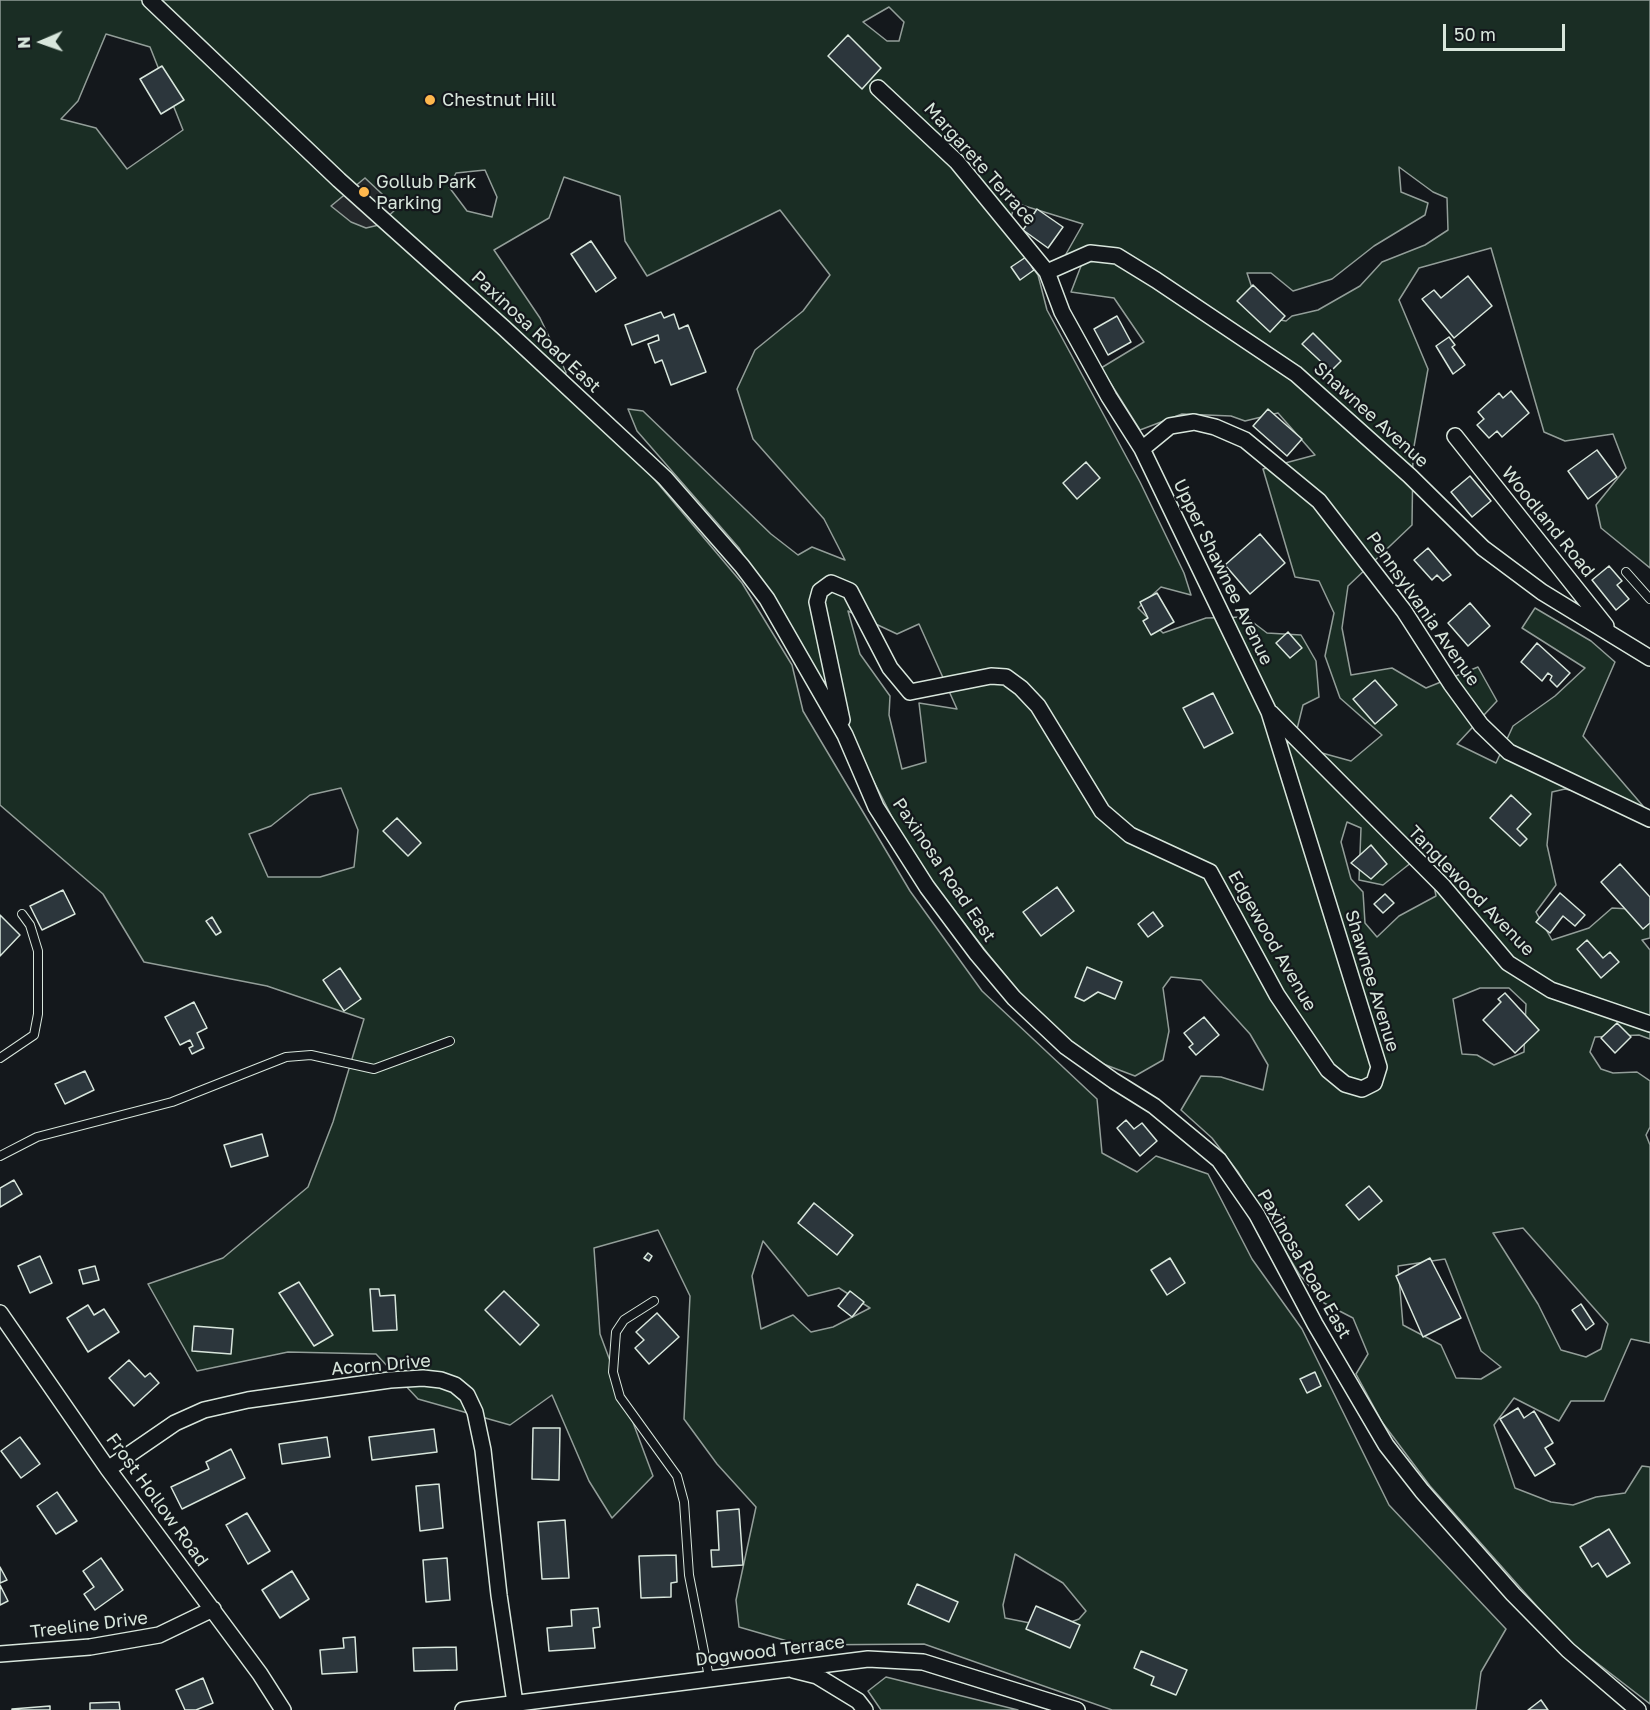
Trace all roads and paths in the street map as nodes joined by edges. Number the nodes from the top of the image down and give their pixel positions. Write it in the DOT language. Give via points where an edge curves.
graph roads {
  1 [pos="150,0"];
  2 [pos="878,88"];
  3 [pos="1047,272"];
  4 [pos="1455,436"];
  5 [pos="1142,449"];
  6 [pos="1626,572"];
  7 [pos="1650,599"];
  8 [pos="1611,633"];
  9 [pos="1650,658"];
  10 [pos="929,690"];
  11 [pos="1269,712"];
  12 [pos="845,735"];
  13 [pos="1650,819"];
  14 [pos="1329,905"];
  15 [pos="22,914"];
  16 [pos="1650,1024"];
  17 [pos="450,1041"];
  18 [pos="0,1058"];
  19 [pos="1378,1067"];
  20 [pos="0,1156"];
  21 [pos="654,1301"];
  22 [pos="0,1313"];
  23 [pos="108,1468"];
  24 [pos="213,1609"];
  25 [pos="0,1654"];
  26 [pos="782,1668"];
  27 [pos="709,1677"];
  28 [pos="515,1703"];
  29 [pos="283,1710"];
  30 [pos="463,1710"];
  31 [pos="865,1710"];
  32 [pos="1077,1710"];
  33 [pos="1638,1710"];
  1 -- 12 [label="street, Paxinosa Road East" via="339,180 665,478 766,599"];
  2 -- 3 [label="street, Margarete Terrace" via="957,162"];
  3 -- 5 [label="street, Upper Shawnee Avenue" via="1062,312"];
  3 -- 8 [label="street, Shawnee Avenue" via="1090,253 1117,256 1146,274 1296,374 1483,548 1542,592"];
  4 -- 8 [label="street, Woodland Road"];
  5 -- 11 [label="street, Upper Shawnee Avenue"];
  5 -- 13 [label="street, Pennsylvania Avenue" via="1170,426 1194,422 1245,440 1319,501 1404,611 1482,725 1509,752"];
  6 -- 7 [label="lane"];
  8 -- 9 [label="street, Shawnee Avenue"];
  10 -- 12 [label="street, Paxinosa Road East" via="910,692 890,668 850,591 831,583 820,591 817,602"];
  10 -- 19 [label="street, Edgewood Avenue" via="991,676 1006,677 1021,688 1038,706 1102,811 1130,835 1210,872 1277,995 1328,1070 1345,1084 1362,1089 1374,1083"];
  11 -- 14 [label="street, Upper Shawnee Avenue"];
  11 -- 16 [label="street, Tanglewood Avenue" via="1443,886 1508,963 1551,990"];
  12 -- 33 [label="street, Paxinosa Road East" via="876,807 927,887 977,954 1014,998 1066,1047 1154,1106 1219,1160 1257,1215 1386,1445 1513,1593 1568,1650"];
  14 -- 19 [label="street, Shawnee Avenue"];
  15 -- 18 [label="lane" via="38,951 38,1014 34,1035"];
  17 -- 20 [label="lane" via="374,1069 311,1055 286,1057 172,1102 37,1137"];
  21 -- 27 [label="lane" via="624,1320 616,1332 613,1372 620,1397 677,1476 684,1502 689,1575"];
  22 -- 23 [label="street, Frost Hollow Road"];
  23 -- 24 [label="street, Frost Hollow Road"];
  23 -- 28 [label="street, Acorn Drive" via="175,1423 204,1410 390,1380 423,1378 454,1385 467,1395 475,1412 483,1450 498,1595"];
  24 -- 25 [label="street, Treeline Drive" via="159,1635 90,1647"];
  24 -- 29 [label="street, Frost Hollow Road"];
  26 -- 27 [label="street, Dogwood Terrace"];
  26 -- 31 [label="street" via="817,1676 858,1701"];
  26 -- 32 [label="street, Dogwood Terrace" via="868,1659 923,1662"];
  27 -- 28 [label="street, Dogwood Terrace"];
  28 -- 30 [label="street, Dogwood Terrace"];
}
